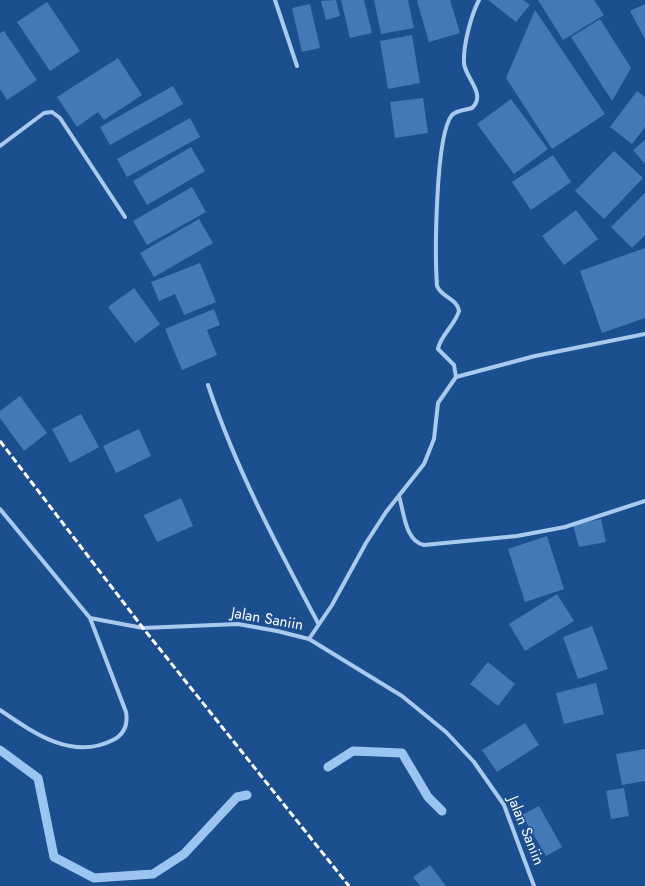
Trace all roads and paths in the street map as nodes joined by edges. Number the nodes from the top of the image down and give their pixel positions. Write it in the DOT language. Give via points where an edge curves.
graph roads {
  1 [pos="275,0"];
  2 [pos="479,0"];
  3 [pos="296,66"];
  4 [pos="0,146"];
  5 [pos="125,217"];
  6 [pos="645,334"];
  7 [pos="456,377"];
  8 [pos="208,385"];
  9 [pos="399,496"];
  10 [pos="645,501"];
  11 [pos="0,509"];
  12 [pos="90,618"];
  13 [pos="318,623"];
  14 [pos="309,639"];
  15 [pos="0,710"];
  16 [pos="534,886"];
  1 -- 3 [label="street"];
  2 -- 7 [label="street" via="468,33 464,64 478,94 477,102 472,108 456,112 449,120 441,161 437,214 437,286 442,294 455,302 459,311 438,349 454,365"];
  4 -- 5 [label="street" via="44,113 52,112 60,118"];
  6 -- 7 [label="street" via="535,356"];
  7 -- 9 [label="street" via="438,403 430,451"];
  8 -- 13 [label="street" via="224,433 262,517"];
  9 -- 10 [label="street" via="411,537 416,543 424,545 517,536 565,527"];
  9 -- 13 [label="street" via="366,542 339,592"];
  11 -- 12 [label="street"];
  12 -- 14 [label="street, Jalan Saniin" via="143,628 238,624"];
  12 -- 15 [label="street" via="126,712 128,721 118,738 105,744 83,748 56,743"];
  13 -- 14 [label="street"];
  14 -- 16 [label="street, Jalan Saniin" via="402,696 446,732 474,762 504,804"];
}
